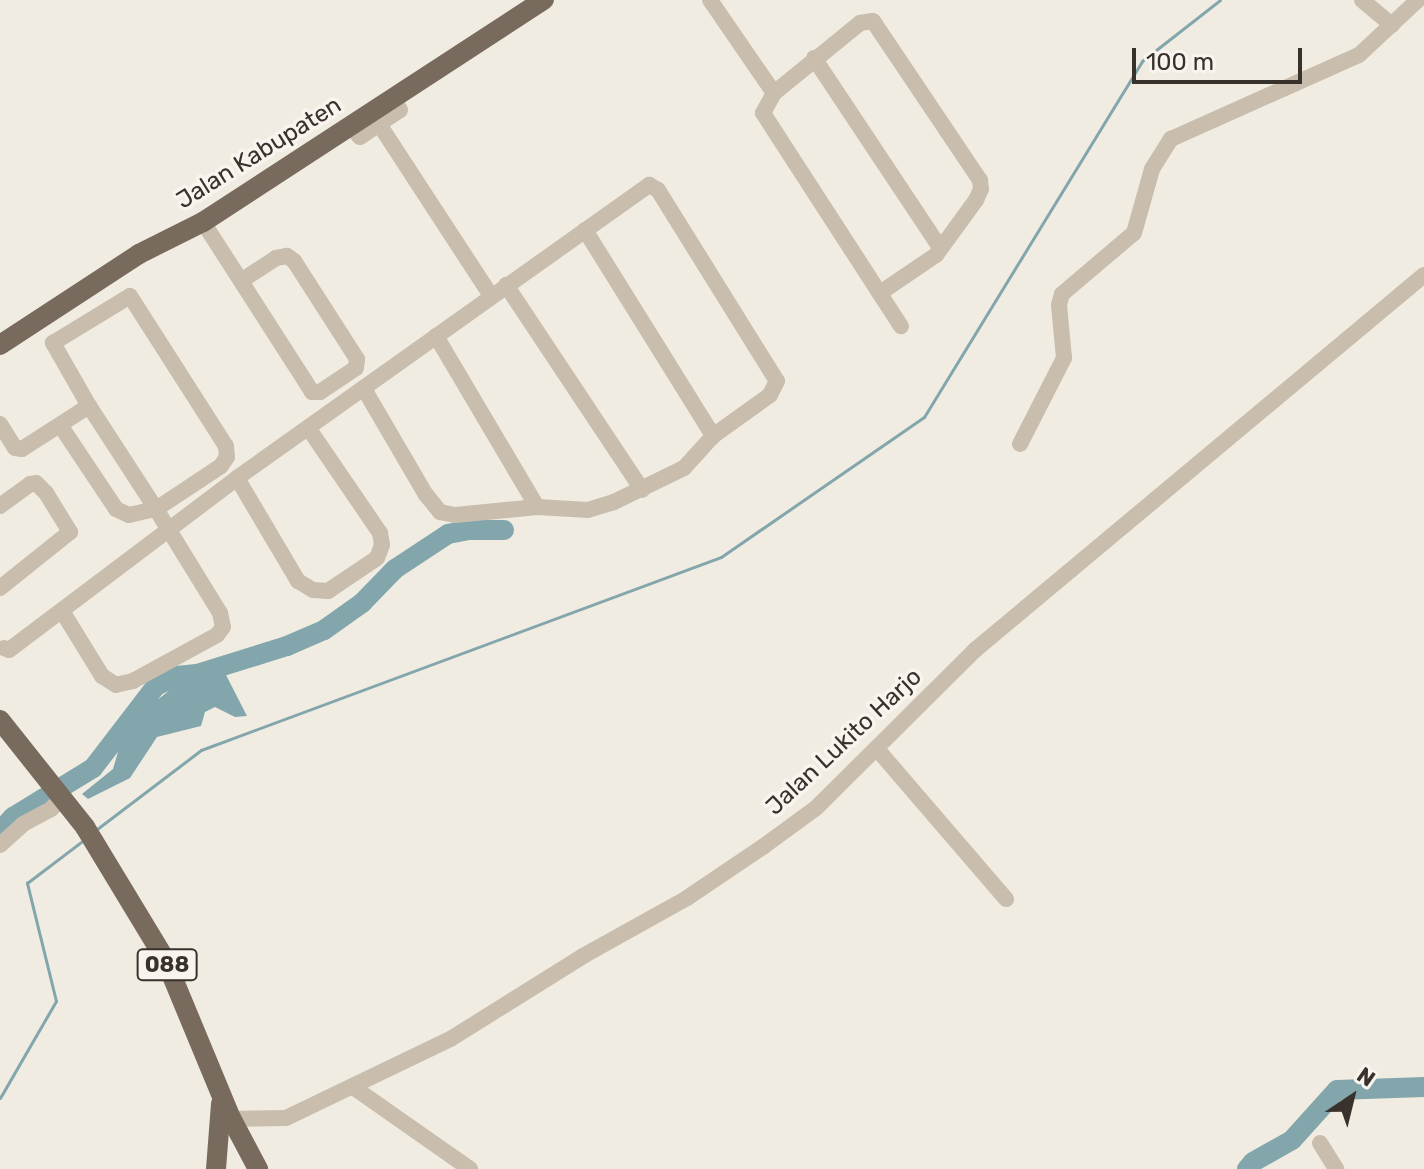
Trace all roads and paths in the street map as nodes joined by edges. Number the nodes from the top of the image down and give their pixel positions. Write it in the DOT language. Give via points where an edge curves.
graph roads {
  1 [pos="544,0"];
  2 [pos="710,0"];
  3 [pos="1362,0"];
  4 [pos="1418,0"];
  5 [pos="1392,25"];
  6 [pos="814,58"];
  7 [pos="774,93"];
  8 [pos="393,98"];
  9 [pos="379,124"];
  10 [pos="351,126"];
  11 [pos="203,222"];
  12 [pos="585,230"];
  13 [pos="940,248"];
  14 [pos="1424,275"];
  15 [pos="241,281"];
  16 [pos="506,285"];
  17 [pos="880,293"];
  18 [pos="491,296"];
  19 [pos="901,326"];
  20 [pos="436,336"];
  21 [pos="0,345"];
  22 [pos="364,389"];
  23 [pos="89,406"];
  24 [pos="0,424"];
  25 [pos="60,425"];
  26 [pos="309,429"];
  27 [pos="713,436"];
  28 [pos="1020,444"];
  29 [pos="237,478"];
  30 [pos="642,490"];
  31 [pos="0,506"];
  32 [pos="537,507"];
  33 [pos="156,509"];
  34 [pos="168,532"];
  35 [pos="0,588"];
  36 [pos="62,611"];
  37 [pos="4,648"];
  38 [pos="0,720"];
  39 [pos="877,749"];
  40 [pos="63,797"];
  41 [pos="0,845"];
  42 [pos="1006,899"];
  43 [pos="353,1087"];
  44 [pos="226,1119"];
  45 [pos="1320,1143"];
  46 [pos="216,1169"];
  47 [pos="258,1169"];
  48 [pos="470,1169"];
  49 [pos="1336,1169"];
  1 -- 8 [label="main road, Jalan Kabupaten"];
  2 -- 7 [label="street"];
  3 -- 5 [label="street"];
  4 -- 5 [label="street"];
  5 -- 28 [label="street" via="1359,55 1171,139 1152,169 1134,233 1062,294 1064,358"];
  6 -- 7 [label="street"];
  6 -- 13 [label="street"];
  6 -- 13 [label="street" via="860,23 873,21 880,29 980,180 976,200"];
  7 -- 17 [label="street" via="763,113"];
  8 -- 9 [label="street" via="400,110"];
  8 -- 10 [label="main road, Jalan Kabupaten"];
  9 -- 10 [label="street" via="360,137"];
  9 -- 18 [label="street"];
  10 -- 11 [label="main road, Jalan Kabupaten"];
  11 -- 15 [label="street"];
  11 -- 21 [label="main road, Jalan Kabupaten" via="139,254"];
  12 -- 16 [label="street"];
  12 -- 27 [label="street"];
  12 -- 27 [label="street" via="633,193 654,186 776,373 770,395"];
  13 -- 17 [label="street"];
  14 -- 39 [label="street, Jalan Lukito Harjo" via="975,650"];
  15 -- 15 [label="street" via="287,256 357,359 356,368 312,392"];
  16 -- 18 [label="street"];
  16 -- 30 [label="street"];
  17 -- 19 [label="street"];
  18 -- 20 [label="street"];
  20 -- 22 [label="street"];
  20 -- 32 [label="street"];
  22 -- 26 [label="street"];
  22 -- 32 [label="street" via="440,512"];
  23 -- 25 [label="street"];
  23 -- 33 [label="street"];
  23 -- 33 [label="street" via="53,343 130,296 226,446 221,466"];
  24 -- 25 [label="street" via="18,450"];
  25 -- 33 [label="street" via="116,509 129,515"];
  26 -- 29 [label="street"];
  26 -- 29 [label="street" via="380,533 377,558 328,591 313,590 298,581"];
  27 -- 30 [label="street" via="684,468"];
  29 -- 34 [label="street"];
  30 -- 32 [label="street" via="588,510"];
  31 -- 35 [label="street" via="36,483 70,532"];
  33 -- 34 [label="street"];
  34 -- 36 [label="street"];
  34 -- 36 [label="street" via="220,613 223,627 217,635 116,685 102,676"];
  36 -- 37 [label="street" via="9,650"];
  38 -- 40 [label="main road, 088"];
  39 -- 42 [label="street"];
  39 -- 43 [label="street, Jalan Lukito Harjo" via="816,808 687,898 452,1038"];
  40 -- 41 [label="street"];
  40 -- 44 [label="main road, 088" via="165,959 220,1092"];
  43 -- 44 [label="street, Jalan Lukito Harjo" via="286,1118"];
  43 -- 48 [label="street"];
  44 -- 46 [label="main road"];
  44 -- 47 [label="main road"];
  45 -- 49 [label="street"];
}
